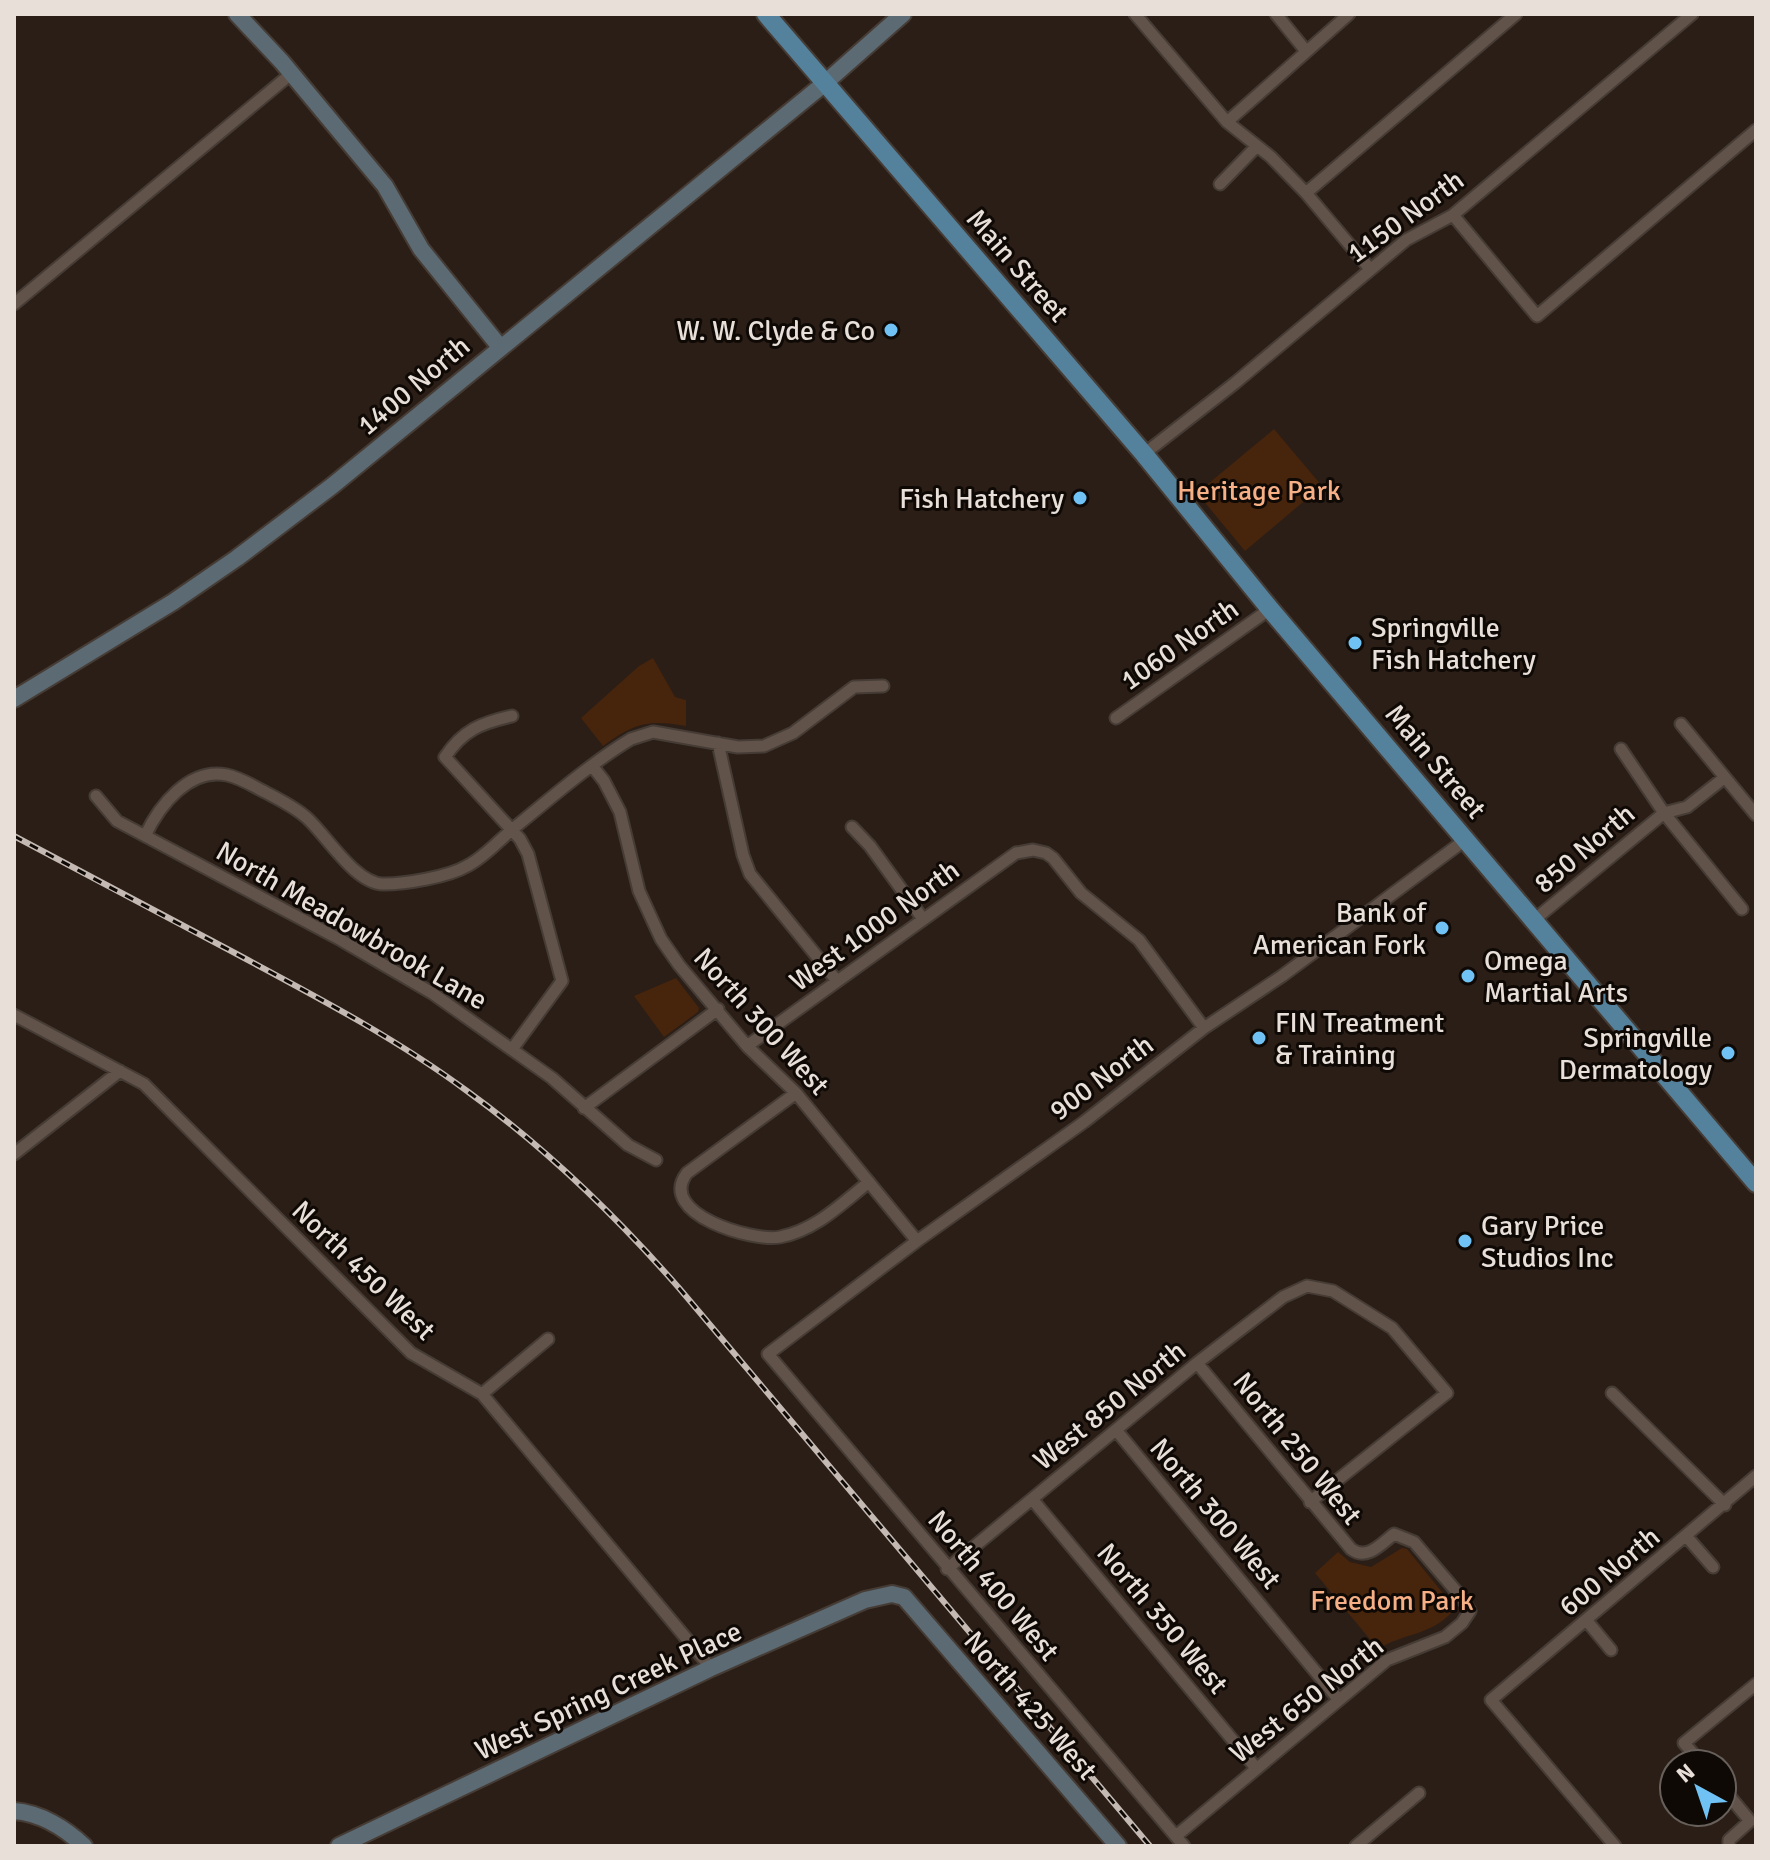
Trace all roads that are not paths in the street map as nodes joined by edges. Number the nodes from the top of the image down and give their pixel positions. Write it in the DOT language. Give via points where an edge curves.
graph roads {
  1 [pos="237,14"];
  2 [pos="766,14"];
  3 [pos="903,14"];
  4 [pos="1135,14"];
  5 [pos="1276,14"];
  6 [pos="1349,14"];
  7 [pos="1516,14"];
  8 [pos="1692,14"];
  9 [pos="1306,51"];
  10 [pos="292,73"];
  11 [pos="825,83"];
  12 [pos="1227,122"];
  13 [pos="1756,130"];
  14 [pos="1257,146"];
  15 [pos="1220,184"];
  16 [pos="1306,193"];
  17 [pos="1453,215"];
  18 [pos="1370,269"];
  19 [pos="14,304"];
  20 [pos="500,347"];
  21 [pos="1144,454"];
  22 [pos="1270,609"];
  23 [pos="883,686"];
  24 [pos="14,699"];
  25 [pos="512,716"];
  26 [pos="1116,718"];
  27 [pos="1681,724"];
  28 [pos="718,743"];
  29 [pos="1621,749"];
  30 [pos="593,767"];
  31 [pos="1724,778"];
  32 [pos="96,796"];
  33 [pos="1664,813"];
  34 [pos="1756,815"];
  35 [pos="852,827"];
  36 [pos="512,830"];
  37 [pos="145,836"];
  38 [pos="1465,840"];
  39 [pos="1742,909"];
  40 [pos="923,919"];
  41 [pos="1534,920"];
  42 [pos="837,981"];
  43 [pos="718,1009"];
  44 [pos="14,1015"];
  45 [pos="1204,1028"];
  46 [pos="747,1046"];
  47 [pos="513,1048"];
  48 [pos="120,1071"];
  49 [pos="796,1093"];
  50 [pos="584,1108"];
  51 [pos="14,1154"];
  52 [pos="656,1160"];
  53 [pos="869,1182"];
  54 [pos="1756,1183"];
  55 [pos="917,1241"];
  56 [pos="548,1339"];
  57 [pos="768,1354"];
  58 [pos="1197,1363"];
  59 [pos="1612,1393"];
  60 [pos="482,1394"];
  61 [pos="1116,1430"];
  62 [pos="1756,1476"];
  63 [pos="1032,1499"];
  64 [pos="1310,1502"];
  65 [pos="1725,1505"];
  66 [pos="1687,1537"];
  67 [pos="1713,1567"];
  68 [pos="947,1569"];
  69 [pos="904,1597"];
  70 [pos="1470,1611"];
  71 [pos="1587,1621"];
  72 [pos="1611,1650"];
  73 [pos="711,1668"];
  74 [pos="1756,1684"];
  75 [pos="1339,1700"];
  76 [pos="1688,1748"];
  77 [pos="1256,1768"];
  78 [pos="1419,1793"];
  79 [pos="1738,1803"];
  80 [pos="14,1811"];
  81 [pos="1753,1818"];
  82 [pos="1176,1836"];
  83 [pos="84,1846"];
  84 [pos="339,1846"];
  85 [pos="1118,1846"];
  86 [pos="1184,1846"];
  87 [pos="1356,1846"];
  88 [pos="1615,1846"];
  89 [pos="1729,1846"];
  1 -- 10 [label="street"];
  2 -- 11 [label="main road, Main Street"];
  3 -- 11 [label="street, 1400 North"];
  4 -- 12 [label="street"];
  5 -- 9 [label="street"];
  6 -- 9 [label="street"];
  7 -- 16 [label="street"];
  8 -- 17 [label="street, 1150 North"];
  9 -- 12 [label="street"];
  10 -- 19 [label="street"];
  10 -- 20 [label="street" via="385,186 429,261"];
  11 -- 20 [label="street, 1400 North"];
  11 -- 21 [label="main road, Main Street"];
  12 -- 14 [label="street"];
  13 -- 17 [label="street" via="1537,316"];
  14 -- 15 [label="street"];
  14 -- 16 [label="street"];
  16 -- 18 [label="street"];
  17 -- 18 [label="street, 1150 North" via="1406,240"];
  18 -- 21 [label="street, 1150 North"];
  20 -- 24 [label="street, 1400 North" via="237,558"];
  21 -- 22 [label="main road, Main Street"];
  22 -- 26 [label="street, 1060 North"];
  22 -- 38 [label="main road, Main Street"];
  23 -- 28 [label="street" via="854,687 793,733 764,746"];
  25 -- 36 [label="street" via="480,723 445,757"];
  27 -- 31 [label="street"];
  28 -- 30 [label="street" via="653,732 631,739"];
  28 -- 42 [label="street" via="750,874"];
  29 -- 33 [label="street"];
  30 -- 36 [label="street"];
  30 -- 43 [label="street, North 300 West" via="620,812 650,918 679,965"];
  31 -- 33 [label="street, 850 North" via="1687,807"];
  31 -- 34 [label="street"];
  32 -- 37 [label="street, North Meadowbrook Lane" via="117,821"];
  33 -- 39 [label="street"];
  33 -- 41 [label="street, 850 North"];
  35 -- 40 [label="street"];
  36 -- 37 [label="street" via="452,873 377,884 356,871 291,806 240,779 210,774 198,777 164,804"];
  36 -- 47 [label="street" via="528,854 562,981"];
  37 -- 47 [label="street, North Meadowbrook Lane" via="415,982"];
  38 -- 41 [label="main road, Main Street"];
  38 -- 45 [label="street, 900 North"];
  40 -- 42 [label="street, West 1000 North"];
  40 -- 45 [label="street, West 1000 North" via="1016,853 1046,853 1081,893 1132,932"];
  41 -- 54 [label="main road, Main Street"];
  42 -- 46 [label="street, West 1000 North"];
  43 -- 46 [label="street, North 300 West"];
  43 -- 50 [label="street"];
  44 -- 48 [label="street, North 450 West"];
  45 -- 55 [label="street, 900 North"];
  46 -- 49 [label="street, North 300 West"];
  47 -- 50 [label="street, North Meadowbrook Lane"];
  48 -- 51 [label="street"];
  48 -- 60 [label="street, North 450 West" via="144,1084 411,1353"];
  49 -- 53 [label="street, North 300 West"];
  49 -- 53 [label="street" via="687,1173 681,1184 686,1202 701,1217 757,1237 778,1237 806,1229"];
  50 -- 52 [label="street, North Meadowbrook Lane" via="628,1145"];
  53 -- 55 [label="street, North 300 West"];
  55 -- 57 [label="street, 900 North"];
  56 -- 60 [label="street"];
  57 -- 68 [label="street, North 400 West"];
  58 -- 61 [label="street, West 850 North"];
  58 -- 64 [label="street, North 250 West"];
  58 -- 64 [label="street, West 850 North" via="1283,1297 1307,1286 1333,1291 1392,1328 1447,1393"];
  59 -- 65 [label="street"];
  60 -- 73 [label="street, North 450 West"];
  61 -- 63 [label="street, West 850 North"];
  61 -- 75 [label="street, North 300 West"];
  62 -- 65 [label="street, 600 North"];
  63 -- 68 [label="street, West 850 North"];
  63 -- 77 [label="street, North 350 West"];
  64 -- 70 [label="street, North 250 West" via="1356,1554 1369,1552 1394,1534 1414,1542"];
  65 -- 66 [label="street, 600 North"];
  66 -- 67 [label="street"];
  66 -- 71 [label="street, 600 North"];
  68 -- 82 [label="street, North 400 West"];
  69 -- 73 [label="street, West Spring Creek Place" via="865,1600"];
  69 -- 85 [label="street, North 425 West"];
  70 -- 75 [label="street, West 650 North" via="1445,1637 1387,1660"];
  71 -- 72 [label="street"];
  71 -- 88 [label="street, 600 North" via="1491,1700"];
  73 -- 84 [label="street, West Spring Creek Place"];
  74 -- 76 [label="street" via="1684,1743"];
  75 -- 77 [label="street, West 650 North"];
  77 -- 82 [label="street, West 650 North"];
  78 -- 87 [label="street"];
  79 -- 81 [label="street"];
  80 -- 83 [label="street" via="55,1824"];
  81 -- 89 [label="street"];
  82 -- 86 [label="street, North 400 West"];
}
